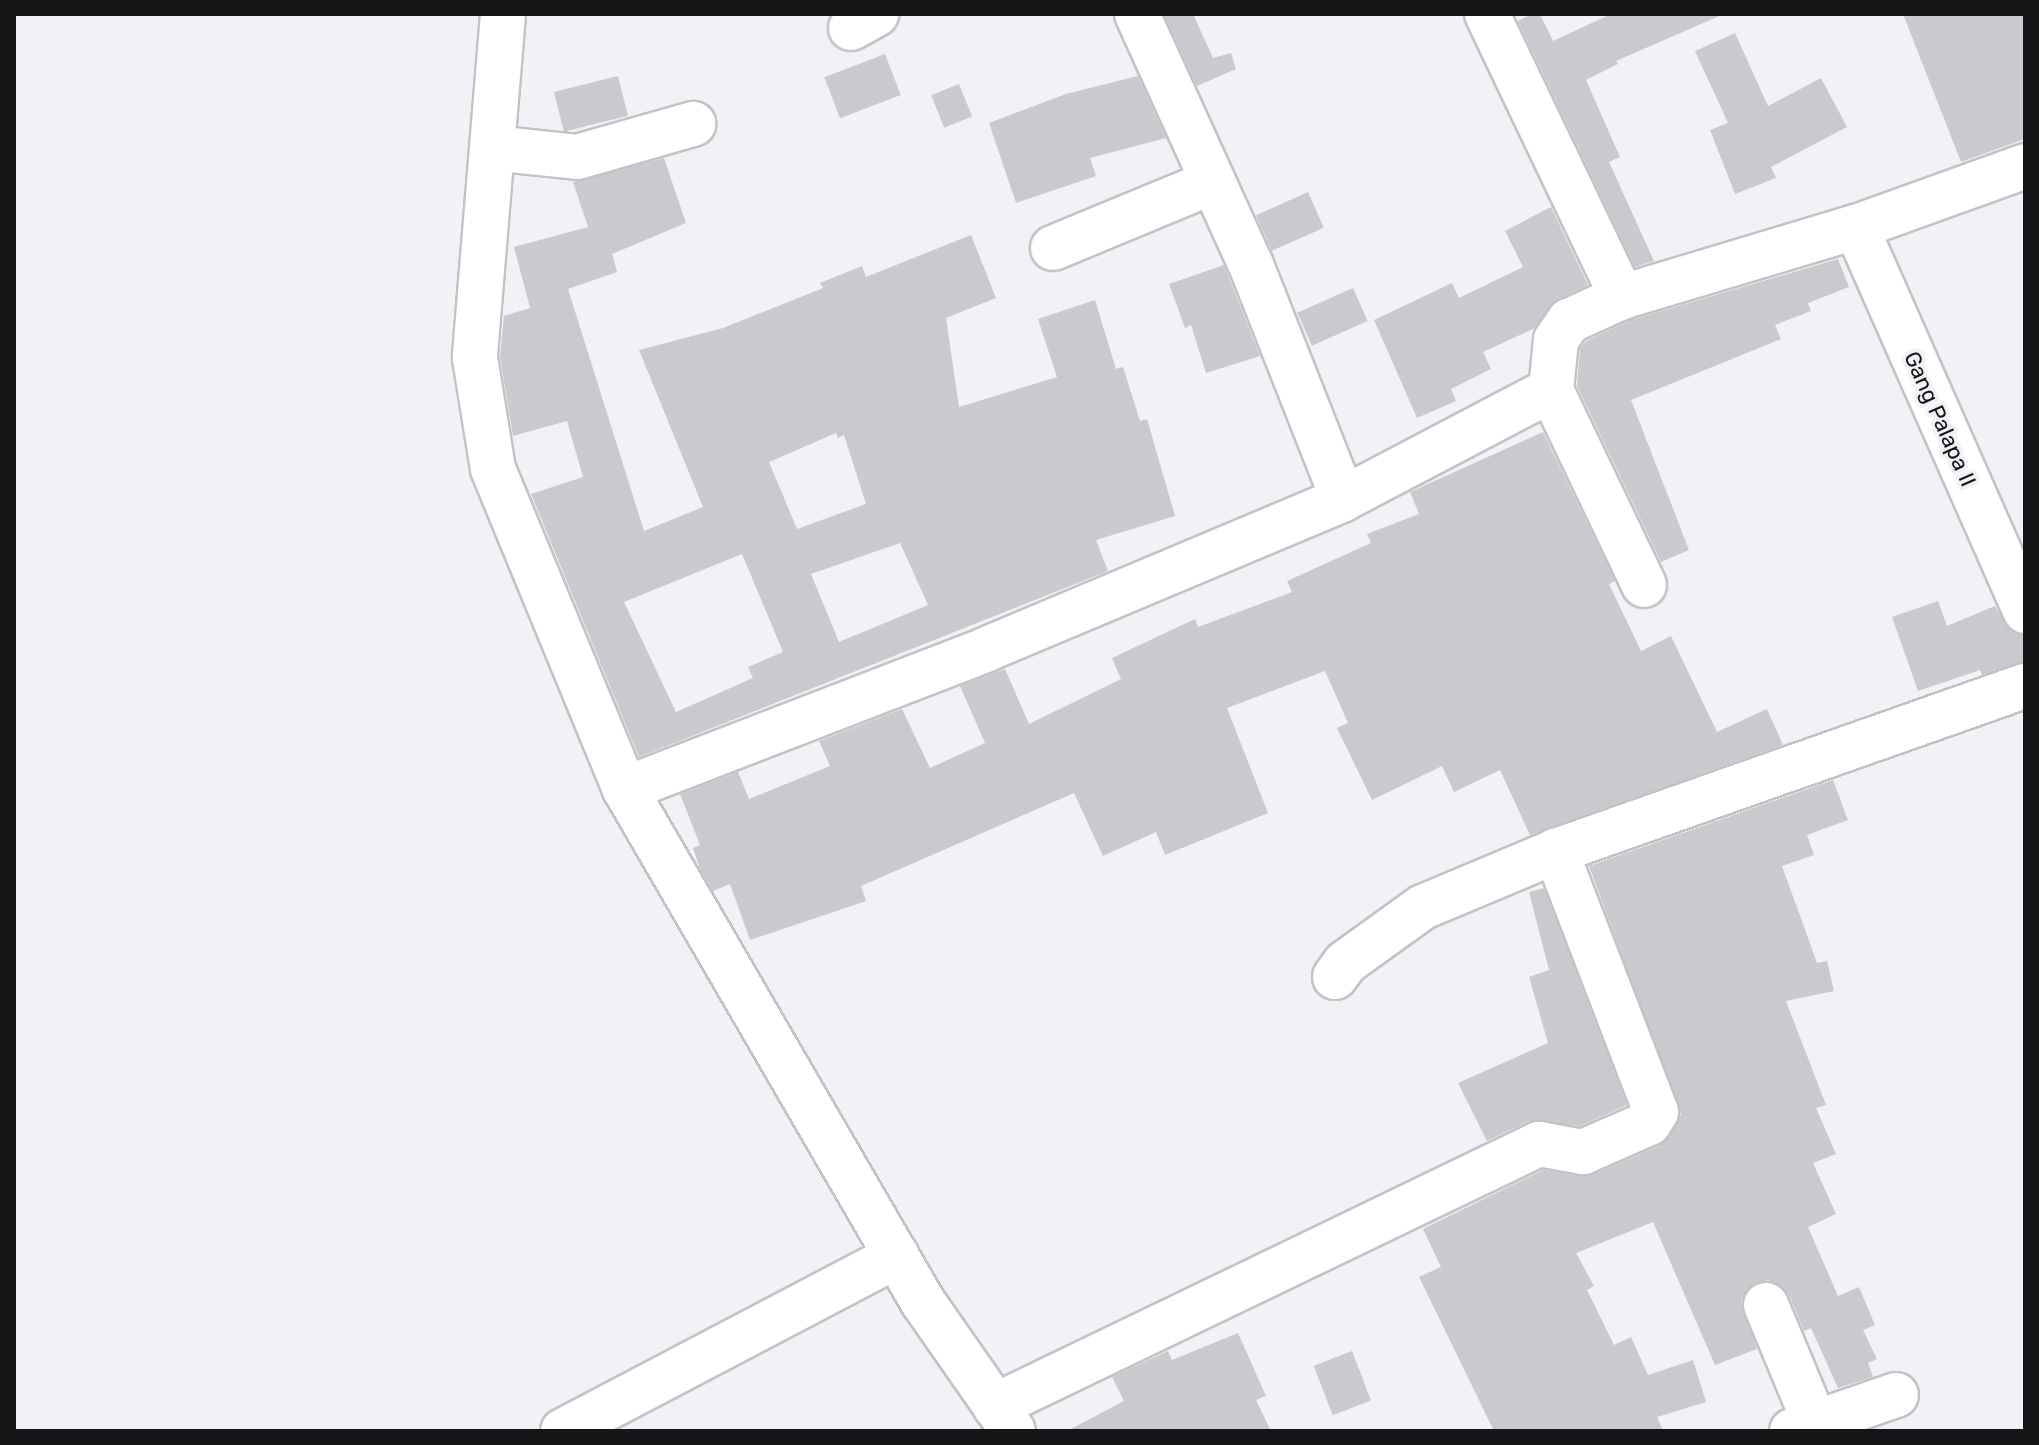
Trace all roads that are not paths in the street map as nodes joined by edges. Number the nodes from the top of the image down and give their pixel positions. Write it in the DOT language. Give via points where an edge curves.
graph roads {
  1 [pos="503,14"];
  2 [pos="1137,14"];
  3 [pos="1487,14"];
  4 [pos="693,124"];
  5 [pos="492,148"];
  6 [pos="2025,166"];
  7 [pos="1212,182"];
  8 [pos="1856,227"];
  9 [pos="1053,248"];
  10 [pos="1622,297"];
  11 [pos="1551,390"];
  12 [pos="1343,499"];
  13 [pos="1644,585"];
  14 [pos="2025,611"];
  15 [pos="2025,686"];
  16 [pos="625,789"];
  17 [pos="1556,851"];
  18 [pos="1335,977"];
  19 [pos="897,1256"];
  20 [pos="1766,1305"];
  21 [pos="1896,1395"];
  22 [pos="1004,1419"];
  23 [pos="591,1425"];
  24 [pos="1804,1427"];
  1 -- 5 [label="street"];
  2 -- 7 [label="street"];
  3 -- 10 [label="street"];
  4 -- 5 [label="street" via="577,157"];
  5 -- 16 [label="street" via="475,358 493,469"];
  6 -- 8 [label="street"];
  7 -- 9 [label="street"];
  7 -- 12 [label="street" via="1251,265"];
  8 -- 10 [label="street"];
  8 -- 14 [label="street, Gang Palapa II"];
  10 -- 11 [label="street" via="1569,321 1556,340"];
  11 -- 12 [label="street"];
  11 -- 13 [label="street"];
  12 -- 16 [label="street" via="987,649"];
  15 -- 17 [label="street"];
  16 -- 19 [label="street"];
  17 -- 18 [label="street" via="1423,907 1345,963"];
  17 -- 22 [label="street" via="1656,1112 1649,1123 1583,1152 1539,1144"];
  19 -- 22 [label="street"];
  19 -- 23 [label="street"];
  20 -- 24 [label="street"];
  21 -- 24 [label="street"];
}
